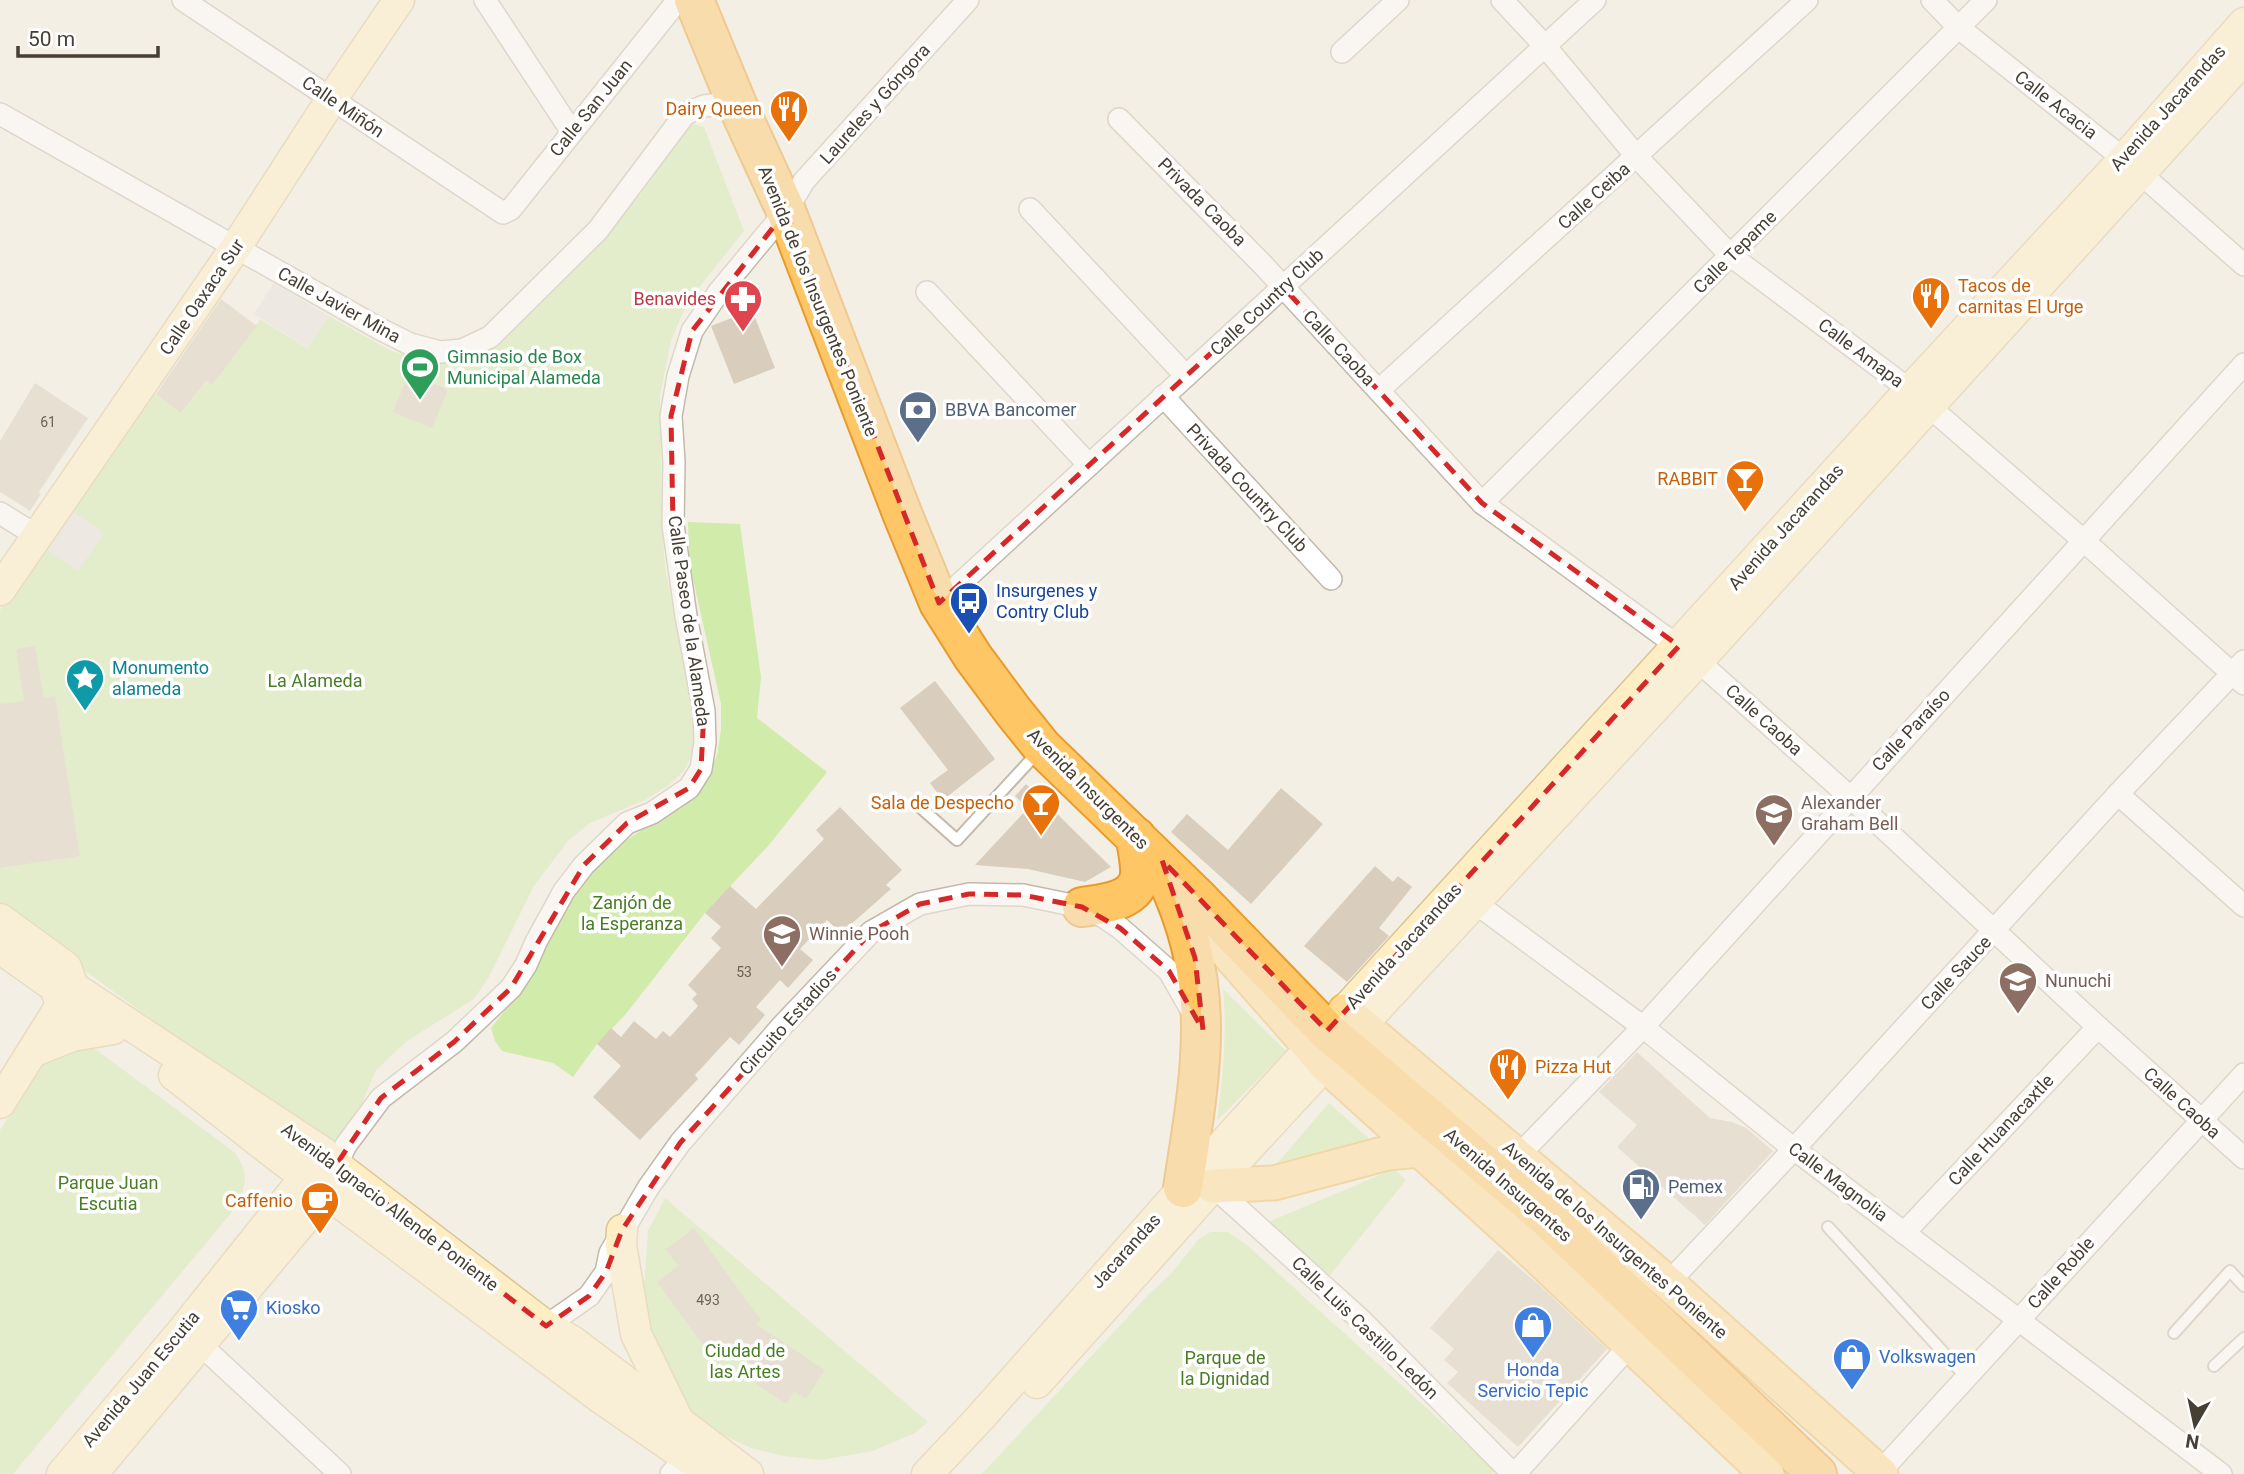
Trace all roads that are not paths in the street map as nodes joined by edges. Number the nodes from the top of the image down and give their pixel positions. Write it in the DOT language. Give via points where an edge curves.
graph roads {
  1 [pos="183,0"];
  2 [pos="399,0"];
  3 [pos="485,0"];
  4 [pos="678,0"];
  5 [pos="694,0"];
  6 [pos="968,0"];
  7 [pos="1398,0"];
  8 [pos="1502,0"];
  9 [pos="1595,0"];
  10 [pos="1807,0"];
  11 [pos="1932,0"];
  12 [pos="1986,0"];
  13 [pos="2244,23"];
  14 [pos="1959,28"];
  15 [pos="1545,46"];
  16 [pos="1342,52"];
  17 [pos="2244,59"];
  18 [pos="331,100"];
  19 [pos="736,102"];
  20 [pos="0,114"];
  21 [pos="1119,119"];
  22 [pos="572,132"];
  23 [pos="1637,157"];
  24 [pos="2133,167"];
  25 [pos="1030,209"];
  26 [pos="786,211"];
  27 [pos="503,213"];
  28 [pos="236,247"];
  29 [pos="1731,256"];
  30 [pos="2244,265"];
  31 [pos="1283,287"];
  32 [pos="927,292"];
  33 [pos="2244,363"];
  34 [pos="1185,376"];
  35 [pos="1379,390"];
  36 [pos="1163,396"];
  37 [pos="1920,398"];
  38 [pos="1089,465"];
  39 [pos="1482,503"];
  40 [pos="0,513"];
  41 [pos="37,536"];
  42 [pos="2084,541"];
  43 [pos="1331,579"];
  44 [pos="0,590"];
  45 [pos="939,603"];
  46 [pos="1689,654"];
  47 [pos="2240,673"];
  48 [pos="1042,747"];
  49 [pos="2119,794"];
  50 [pos="1850,797"];
  51 [pos="920,807"];
  52 [pos="1136,837"];
  53 [pos="1466,896"];
  54 [pos="1082,906"];
  55 [pos="2244,906"];
  56 [pos="0,919"];
  57 [pos="1995,930"];
  58 [pos="0,948"];
  59 [pos="64,987"];
  60 [pos="1643,1027"];
  61 [pos="2098,1027"];
  62 [pos="113,1029"];
  63 [pos="1203,1030"];
  64 [pos="1336,1038"];
  65 [pos="32,1052"];
  66 [pos="0,1071"];
  67 [pos="2244,1074"];
  68 [pos="0,1103"];
  69 [pos="2201,1119"];
  70 [pos="1794,1149"];
  71 [pos="1420,1150"];
  72 [pos="276,1155"];
  73 [pos="1518,1156"];
  74 [pos="2244,1158"];
  75 [pos="323,1171"];
  76 [pos="1198,1187"];
  77 [pos="284,1202"];
  78 [pos="1545,1216"];
  79 [pos="1590,1217"];
  80 [pos="1828,1227"];
  81 [pos="622,1230"];
  82 [pos="1904,1233"];
  83 [pos="1668,1283"];
  84 [pos="2244,1286"];
  85 [pos="2018,1319"];
  86 [pos="546,1326"];
  87 [pos="2174,1333"];
  88 [pos="191,1337"];
  89 [pos="2244,1338"];
  90 [pos="1631,1344"];
  91 [pos="2214,1366"];
  92 [pos="1966,1377"];
  93 [pos="980,1418"];
  94 [pos="680,1424"];
  95 [pos="679,1465"];
  96 [pos="729,1469"];
  97 [pos="62,1474"];
  98 [pos="92,1474"];
  99 [pos="340,1474"];
  100 [pos="761,1474"];
  101 [pos="911,1474"];
  102 [pos="927,1474"];
  103 [pos="955,1474"];
  104 [pos="1514,1474"];
  105 [pos="1767,1474"];
  106 [pos="1817,1474"];
  107 [pos="1880,1474"];
  108 [pos="2221,1474"];
  1 -- 18 [label="street, Calle Miñón"];
  2 -- 18 [label="main road, Calle Oaxaca Sur"];
  3 -- 22 [label="street"];
  4 -- 22 [label="street, Calle San Juan"];
  5 -- 19 [label="highway, Avenida de los Insurgentes Poniente"];
  6 -- 26 [label="street, Laureles y Góngora" via="804,181"];
  7 -- 16 [label="street"];
  8 -- 15 [label="street, Calle Amapa"];
  9 -- 15 [label="street, Calle Country Club"];
  10 -- 23 [label="street, Calle Ceiba"];
  11 -- 14 [label="street, Calle Acacia"];
  12 -- 14 [label="street, Calle Tepame"];
  13 -- 24 [label="main road, Avenida Jacarandas"];
  14 -- 24 [label="street, Calle Acacia"];
  14 -- 29 [label="street, Calle Tepame"];
  15 -- 23 [label="street, Calle Amapa"];
  15 -- 31 [label="street, Calle Country Club"];
  17 -- 24 [label="main road, Avenida Jacarandas"];
  18 -- 27 [label="street, Calle Miñón"];
  18 -- 28 [label="main road, Calle Oaxaca Sur"];
  19 -- 26 [label="highway, Avenida de los Insurgentes Poniente"];
  19 -- 28 [label="street, Calle Javier Mina" via="685,114 598,230 490,337 462,350 440,352 410,344"];
  20 -- 28 [label="street, Calle Javier Mina"];
  21 -- 31 [label="street, Privada Caoba"];
  22 -- 27 [label="street, Calle San Juan"];
  23 -- 29 [label="street, Calle Amapa"];
  23 -- 35 [label="street, Calle Ceiba"];
  24 -- 30 [label="street, Calle Acacia"];
  24 -- 37 [label="main road, Avenida Jacarandas"];
  25 -- 34 [label="street"];
  26 -- 45 [label="highway, Avenida de los Insurgentes Poniente"];
  26 -- 75 [label="street, Calle Paseo de la Alameda" via="692,331 671,416 673,525 704,711 701,769 689,788 652,813 627,822 584,865 564,891 511,988 461,1036 381,1098"];
  28 -- 41 [label="main road, Calle Oaxaca Sur"];
  29 -- 37 [label="street, Calle Amapa"];
  29 -- 39 [label="street, Calle Tepame"];
  31 -- 34 [label="street, Calle Country Club"];
  31 -- 35 [label="street, Calle Caoba"];
  32 -- 38 [label="street"];
  33 -- 42 [label="street, Calle Paraíso"];
  34 -- 36 [label="street, Calle Country Club"];
  35 -- 39 [label="street, Calle Caoba"];
  36 -- 38 [label="street, Calle Country Club"];
  36 -- 43 [label="street, Privada Country Club"];
  37 -- 42 [label="street, Calle Amapa"];
  37 -- 46 [label="main road, Avenida Jacarandas"];
  38 -- 45 [label="street, Calle Country Club"];
  39 -- 46 [label="street, Calle Caoba"];
  40 -- 41 [label="street"];
  41 -- 44 [label="main road, Calle Oaxaca Sur"];
  42 -- 47 [label="street, Calle Amapa"];
  42 -- 50 [label="street, Calle Paraíso"];
  45 -- 48 [label="highway, Avenida Insurgentes" via="973,657"];
  46 -- 50 [label="street, Calle Caoba"];
  46 -- 53 [label="main road, Avenida Jacarandas"];
  47 -- 49 [label="street, Calle Sauce"];
  48 -- 51 [label="lane" via="957,840"];
  48 -- 52 [label="highway, Avenida Insurgentes"];
  49 -- 55 [label="street"];
  49 -- 57 [label="street, Calle Sauce"];
  50 -- 57 [label="street, Calle Caoba"];
  50 -- 60 [label="street, Calle Paraíso"];
  52 -- 54 [label="highway" via="1140,877 1133,891 1117,901"];
  52 -- 63 [label="highway" via="1163,870 1185,923 1195,958"];
  52 -- 64 [label="highway, Avenida Insurgentes"];
  53 -- 60 [label="street, Calle Magnolia"];
  53 -- 64 [label="main road, Avenida Jacarandas"];
  54 -- 63 [label="street, Circuito Estadios" via="1120,928 1169,971"];
  54 -- 81 [label="street, Circuito Estadios" via="1023,895 969,894 920,904 871,932 680,1143"];
  56 -- 59 [label="main road, Avenida Ignacio Allende Poniente"];
  57 -- 61 [label="street, Calle Caoba"];
  57 -- 70 [label="street, Calle Sauce"];
  58 -- 59 [label="main road, Avenida Ignacio Allende Poniente"];
  59 -- 62 [label="main road, Avenida Ignacio Allende Poniente"];
  59 -- 65 [label="main road"];
  59 -- 66 [label="main road"];
  59 -- 75 [label="main road, Avenida Ignacio Allende Poniente"];
  60 -- 70 [label="street, Calle Magnolia"];
  60 -- 73 [label="street, Calle Paraíso"];
  61 -- 69 [label="street, Calle Caoba"];
  61 -- 82 [label="street, Calle Huanacaxtle"];
  62 -- 65 [label="main road" via="72,1036"];
  62 -- 72 [label="main road, Avenida Ignacio Allende Poniente"];
  63 -- 76 [label="highway" via="1197,1099"];
  64 -- 71 [label="main road"];
  64 -- 73 [label="main road, Avenida de los Insurgentes Poniente"];
  64 -- 76 [label="main road, Jacarandas"];
  64 -- 78 [label="highway, Avenida Insurgentes"];
  65 -- 68 [label="main road"];
  67 -- 69 [label="street, Calle Roble"];
  69 -- 74 [label="street, Calle Caoba"];
  69 -- 85 [label="street, Calle Roble"];
  70 -- 82 [label="street, Calle Magnolia"];
  70 -- 83 [label="street, Calle Sauce"];
  71 -- 76 [label="main road" via="1387,1153 1274,1182"];
  71 -- 90 [label="main road"];
  72 -- 75 [label="main road, Avenida Ignacio Allende Poniente"];
  72 -- 77 [label="main road"];
  73 -- 79 [label="main road, Avenida de los Insurgentes Poniente"];
  75 -- 77 [label="main road, Avenida Juan Escutia"];
  75 -- 86 [label="main road, Avenida Ignacio Allende Poniente"];
  75 -- 88 [label="main road, Avenida Juan Escutia"];
  75 -- 95 [label="main road, Avenida Ignacio Allende Poniente"];
  76 -- 93 [label="main road, Jacarandas"];
  76 -- 103 [label="main road, Jacarandas"];
  76 -- 104 [label="street, Calle Luis Castillo Ledón" via="1361,1320"];
  77 -- 88 [label="main road, Avenida Juan Escutia"];
  78 -- 79 [label="highway"];
  78 -- 106 [label="highway, Avenida Insurgentes"];
  79 -- 83 [label="main road, Avenida de los Insurgentes Poniente"];
  80 -- 92 [label="lane"];
  81 -- 86 [label="street, Circuito Estadios" via="606,1272 589,1296"];
  81 -- 94 [label="main road" via="635,1334"];
  82 -- 85 [label="street, Calle Magnolia"];
  83 -- 107 [label="main road, Avenida de los Insurgentes Poniente"];
  84 -- 87 [label="lane" via="2230,1271"];
  85 -- 92 [label="street, Calle Roble"];
  85 -- 108 [label="street, Calle Magnolia"];
  86 -- 94 [label="main road, Avenida Ignacio Allende Poniente"];
  88 -- 97 [label="main road, Avenida Juan Escutia"];
  88 -- 98 [label="main road, Avenida Juan Escutia"];
  88 -- 99 [label="street"];
  89 -- 91 [label="lane"];
  90 -- 104 [label="street"];
  90 -- 105 [label="main road"];
  92 -- 107 [label="street, Calle Roble"];
  93 -- 101 [label="main road"];
  93 -- 102 [label="main road, Jacarandas"];
  94 -- 96 [label="main road, Avenida Ignacio Allende Poniente"];
  95 -- 96 [label="main road, Avenida Ignacio Allende Poniente"];
  96 -- 100 [label="main road"];
}
